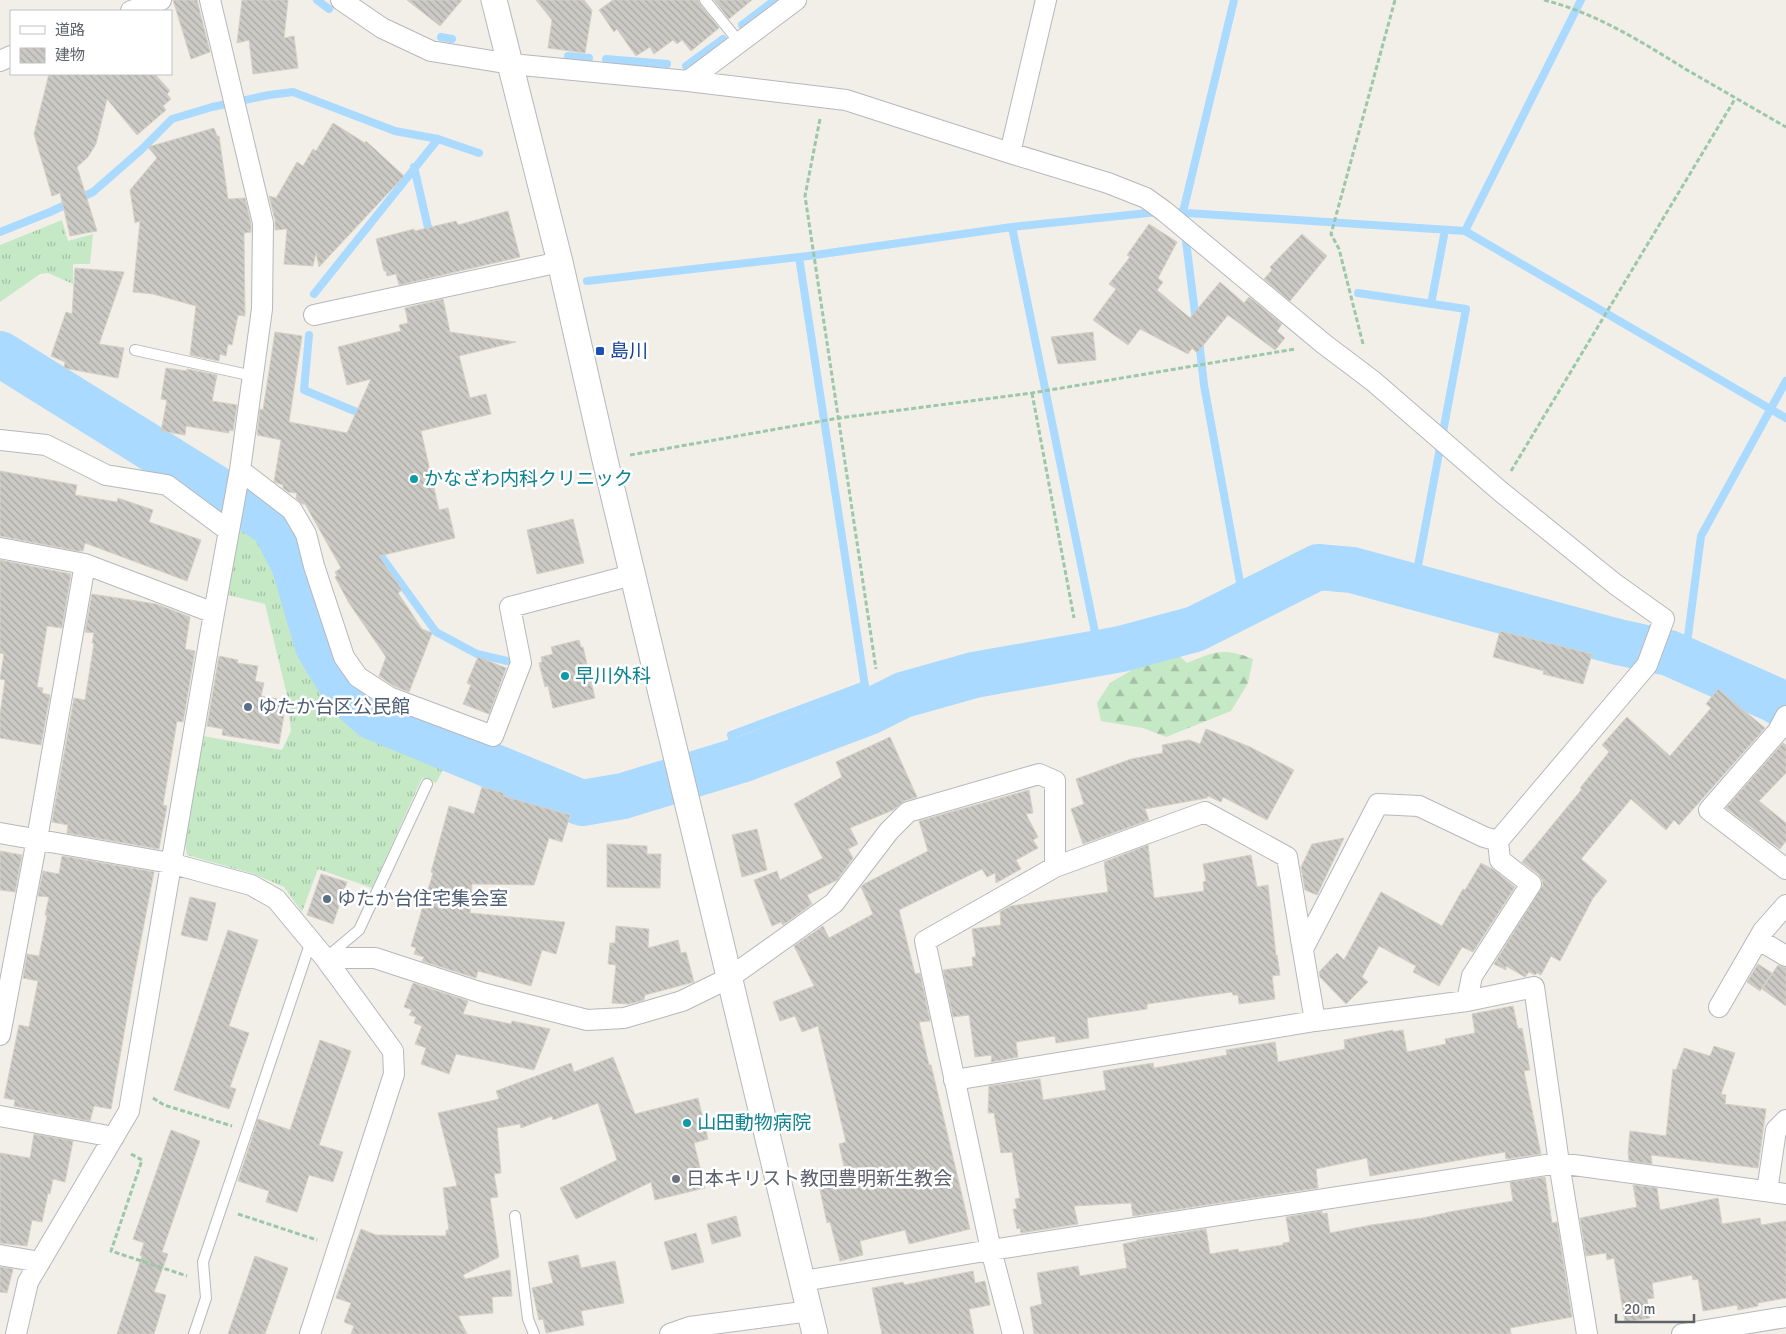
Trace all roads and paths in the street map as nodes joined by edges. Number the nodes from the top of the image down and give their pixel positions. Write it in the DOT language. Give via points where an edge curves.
graph roads {
  1 [pos="161,0"];
  2 [pos="210,0"];
  3 [pos="341,0"];
  4 [pos="494,0"];
  5 [pos="705,0"];
  6 [pos="796,0"];
  7 [pos="1046,0"];
  8 [pos="1395,0"];
  9 [pos="1544,0"];
  10 [pos="134,10"];
  11 [pos="740,43"];
  12 [pos="511,64"];
  13 [pos="688,82"];
  14 [pos="824,97"];
  15 [pos="1735,99"];
  16 [pos="1786,127"];
  17 [pos="1010,153"];
  18 [pos="560,262"];
  19 [pos="314,316"];
  20 [pos="1324,344"];
  21 [pos="134,350"];
  22 [pos="253,376"];
  23 [pos="1373,381"];
  24 [pos="1032,392"];
  25 [pos="839,418"];
  26 [pos="0,440"];
  27 [pos="605,460"];
  28 [pos="239,474"];
  29 [pos="1500,491"];
  30 [pos="230,525"];
  31 [pos="0,548"];
  32 [pos="85,564"];
  33 [pos="632,575"];
  34 [pos="214,613"];
  35 [pos="1074,618"];
  36 [pos="876,669"];
  37 [pos="1786,716"];
  38 [pos="427,784"];
  39 [pos="0,833"];
  40 [pos="37,840"];
  41 [pos="1498,841"];
  42 [pos="170,863"];
  43 [pos="1055,867"];
  44 [pos="1786,869"];
  45 [pos="1786,906"];
  46 [pos="1759,940"];
  47 [pos="311,941"];
  48 [pos="1303,949"];
  49 [pos="1786,956"];
  50 [pos="325,958"];
  51 [pos="728,978"];
  52 [pos="1467,1001"];
  53 [pos="1719,1007"];
  54 [pos="1315,1021"];
  55 [pos="0,1035"];
  56 [pos="954,1080"];
  57 [pos="133,1087"];
  58 [pos="0,1116"];
  59 [pos="1786,1120"];
  60 [pos="246,1131"];
  61 [pos="113,1140"];
  62 [pos="1559,1163"];
  63 [pos="1776,1193"];
  64 [pos="220,1208"];
  65 [pos="515,1216"];
  66 [pos="338,1246"];
  67 [pos="991,1250"];
  68 [pos="0,1255"];
  69 [pos="40,1262"];
  70 [pos="803,1281"];
  71 [pos="204,1282"];
  72 [pos="1786,1317"];
  73 [pos="813,1322"];
  74 [pos="11,1330"];
  75 [pos="194,1334"];
  76 [pos="310,1334"];
  77 [pos="534,1334"];
  78 [pos="670,1334"];
  79 [pos="1012,1334"];
  80 [pos="1587,1334"];
  81 [pos="1682,1334"];
  1 -- 10 [label="street"];
  2 -- 22 [label="street" via="262,223 262,308"];
  3 -- 12 [label="street" via="382,28 431,51"];
  4 -- 12 [label="street"];
  5 -- 11 [label="lane"];
  6 -- 11 [label="street"];
  7 -- 17 [label="street"];
  8 -- 23 [label="path" via="1330,234 1339,249"];
  9 -- 15 [label="path" via="1626,33"];
  11 -- 13 [label="street"];
  12 -- 13 [label="street"];
  12 -- 18 [label="street"];
  13 -- 14 [label="street"];
  14 -- 17 [label="street" via="846,100"];
  14 -- 25 [label="path" via="804,196"];
  15 -- 16 [label="path"];
  15 -- 29 [label="path"];
  17 -- 20 [label="street" via="1074,171 1146,198"];
  18 -- 19 [label="street"];
  18 -- 27 [label="street"];
  20 -- 23 [label="street"];
  20 -- 24 [label="path"];
  21 -- 22 [label="lane"];
  22 -- 28 [label="street"];
  23 -- 29 [label="street"];
  24 -- 25 [label="path"];
  24 -- 35 [label="path"];
  25 -- 27 [label="path"];
  25 -- 36 [label="path"];
  26 -- 30 [label="street" via="46,445 106,475 167,485"];
  27 -- 33 [label="street"];
  28 -- 30 [label="street"];
  28 -- 33 [label="street" via="292,510 306,534 344,657 358,677 389,697 493,736 521,663 510,607"];
  29 -- 41 [label="street" via="1615,584 1664,619 1647,665"];
  30 -- 34 [label="street"];
  31 -- 32 [label="street"];
  32 -- 34 [label="street"];
  32 -- 40 [label="street"];
  33 -- 51 [label="street"];
  34 -- 42 [label="street"];
  37 -- 44 [label="street" via="1778,731 1709,810"];
  38 -- 50 [label="lane" via="359,930"];
  39 -- 40 [label="street"];
  40 -- 42 [label="street"];
  40 -- 55 [label="street"];
  41 -- 48 [label="street" via="1419,806 1378,804"];
  41 -- 52 [label="street" via="1500,860 1531,884 1472,976"];
  42 -- 47 [label="street" via="251,885 276,899"];
  42 -- 57 [label="street"];
  43 -- 48 [label="street" via="1205,812 1287,857"];
  43 -- 51 [label="street" via="1055,781 1039,774 908,812 889,831 834,902"];
  43 -- 56 [label="street" via="925,941"];
  45 -- 46 [label="street"];
  46 -- 49 [label="street"];
  46 -- 53 [label="street"];
  47 -- 50 [label="street"];
  47 -- 60 [label="lane"];
  48 -- 54 [label="street"];
  50 -- 51 [label="street" via="375,958 482,993 587,1020 624,1018 659,1008 682,1001"];
  50 -- 66 [label="street" via="393,1051 394,1074"];
  51 -- 70 [label="street"];
  52 -- 54 [label="street"];
  52 -- 62 [label="street" via="1534,987"];
  54 -- 56 [label="street"];
  56 -- 67 [label="street"];
  57 -- 60 [label="path" via="164,1105"];
  57 -- 61 [label="street" via="129,1111"];
  58 -- 61 [label="street"];
  59 -- 63 [label="street" via="1776,1130"];
  60 -- 64 [label="lane"];
  61 -- 69 [label="street"];
  61 -- 71 [label="path" via="142,1160 111,1251"];
  62 -- 63 [label="street"];
  62 -- 67 [label="street"];
  62 -- 80 [label="street"];
  64 -- 66 [label="path"];
  64 -- 71 [label="lane" via="203,1262"];
  65 -- 77 [label="lane" via="528,1319"];
  66 -- 76 [label="street"];
  67 -- 70 [label="street"];
  67 -- 79 [label="street"];
  68 -- 69 [label="street"];
  69 -- 74 [label="street" via="28,1282"];
  70 -- 73 [label="street"];
  71 -- 75 [label="lane" via="206,1298"];
  72 -- 81 [label="street"];
  73 -- 78 [label="street" via="690,1327"];
}
